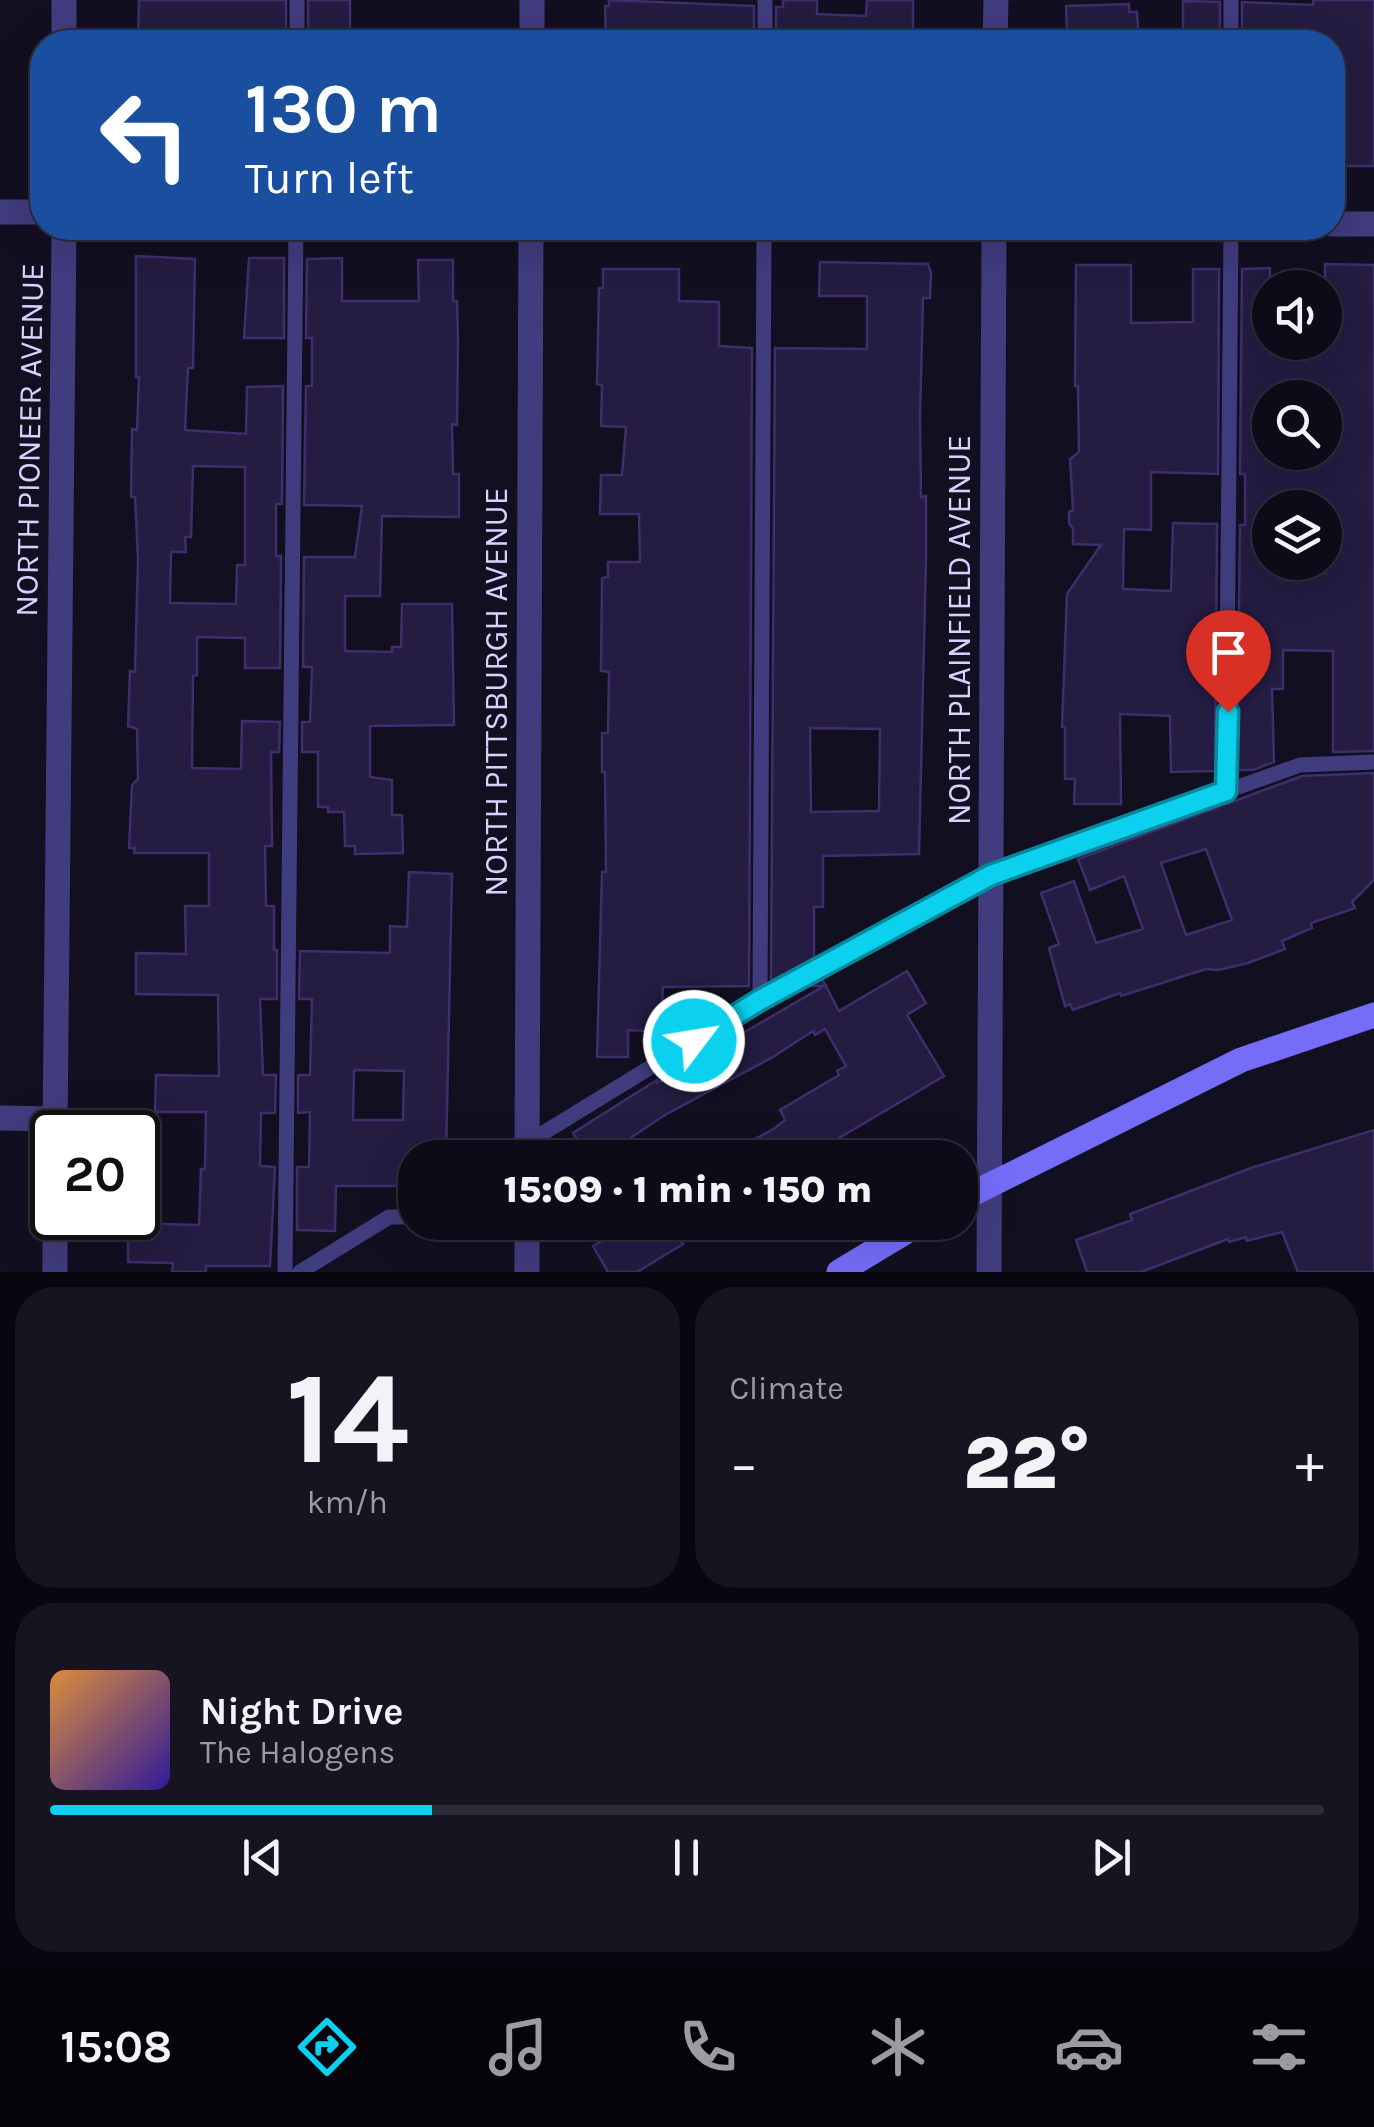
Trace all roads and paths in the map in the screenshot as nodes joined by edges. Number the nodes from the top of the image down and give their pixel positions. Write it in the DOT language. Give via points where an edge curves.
graph roads {
  1 [pos="64,0"];
  2 [pos="297,0"];
  3 [pos="532,0"];
  4 [pos="766,0"];
  5 [pos="996,0"];
  6 [pos="1232,0"];
  7 [pos="64,30"];
  8 [pos="297,30"];
  9 [pos="532,30"];
  10 [pos="765,30"];
  11 [pos="995,30"];
  12 [pos="1231,30"];
  13 [pos="0,212"];
  14 [pos="30,212"];
  15 [pos="1345,224"];
  16 [pos="1374,224"];
  17 [pos="64,240"];
  18 [pos="296,240"];
  19 [pos="531,240"];
  20 [pos="764,240"];
  21 [pos="994,240"];
  22 [pos="1230,240"];
  23 [pos="1374,762"];
  24 [pos="1226,791"];
  25 [pos="991,875"];
  26 [pos="760,1000"];
  27 [pos="1374,1014"];
  28 [pos="55,1110"];
  29 [pos="0,1118"];
  30 [pos="30,1122"];
  31 [pos="527,1140"];
  32 [pos="543,1140"];
  33 [pos="989,1183"];
  34 [pos="978,1189"];
  35 [pos="398,1217"];
  36 [pos="55,1240"];
  37 [pos="527,1240"];
  38 [pos="892,1240"];
  39 [pos="55,1272"];
  40 [pos="286,1272"];
  41 [pos="300,1272"];
  42 [pos="527,1272"];
  43 [pos="838,1272"];
  44 [pos="989,1272"];
  1 -- 7 [label="street"];
  2 -- 8 [label="lane"];
  3 -- 9 [label="street"];
  4 -- 10 [label="lane"];
  5 -- 11 [label="street"];
  6 -- 12 [label="lane"];
  13 -- 14 [label="street"];
  15 -- 16 [label="street"];
  17 -- 28 [label="street, NORTH PIONEER AVENUE"];
  18 -- 40 [label="lane"];
  19 -- 31 [label="street, NORTH PITTSBURGH AVENUE"];
  20 -- 26 [label="lane"];
  21 -- 25 [label="street, NORTH PLAINFIELD AVENUE"];
  22 -- 24 [label="lane"];
  23 -- 24 [label="lane" via="1308,763"];
  24 -- 25 [label="lane"];
  25 -- 26 [label="lane"];
  25 -- 33 [label="street, NORTH PLAINFIELD AVENUE"];
  26 -- 32 [label="lane"];
  27 -- 33 [label="main road" via="1241,1060"];
  29 -- 30 [label="street"];
  33 -- 34 [label="main road"];
  33 -- 44 [label="street, NORTH PLAINFIELD AVENUE"];
  35 -- 41 [label="lane"];
  36 -- 39 [label="street"];
  37 -- 42 [label="street"];
  38 -- 43 [label="main road"];
}
